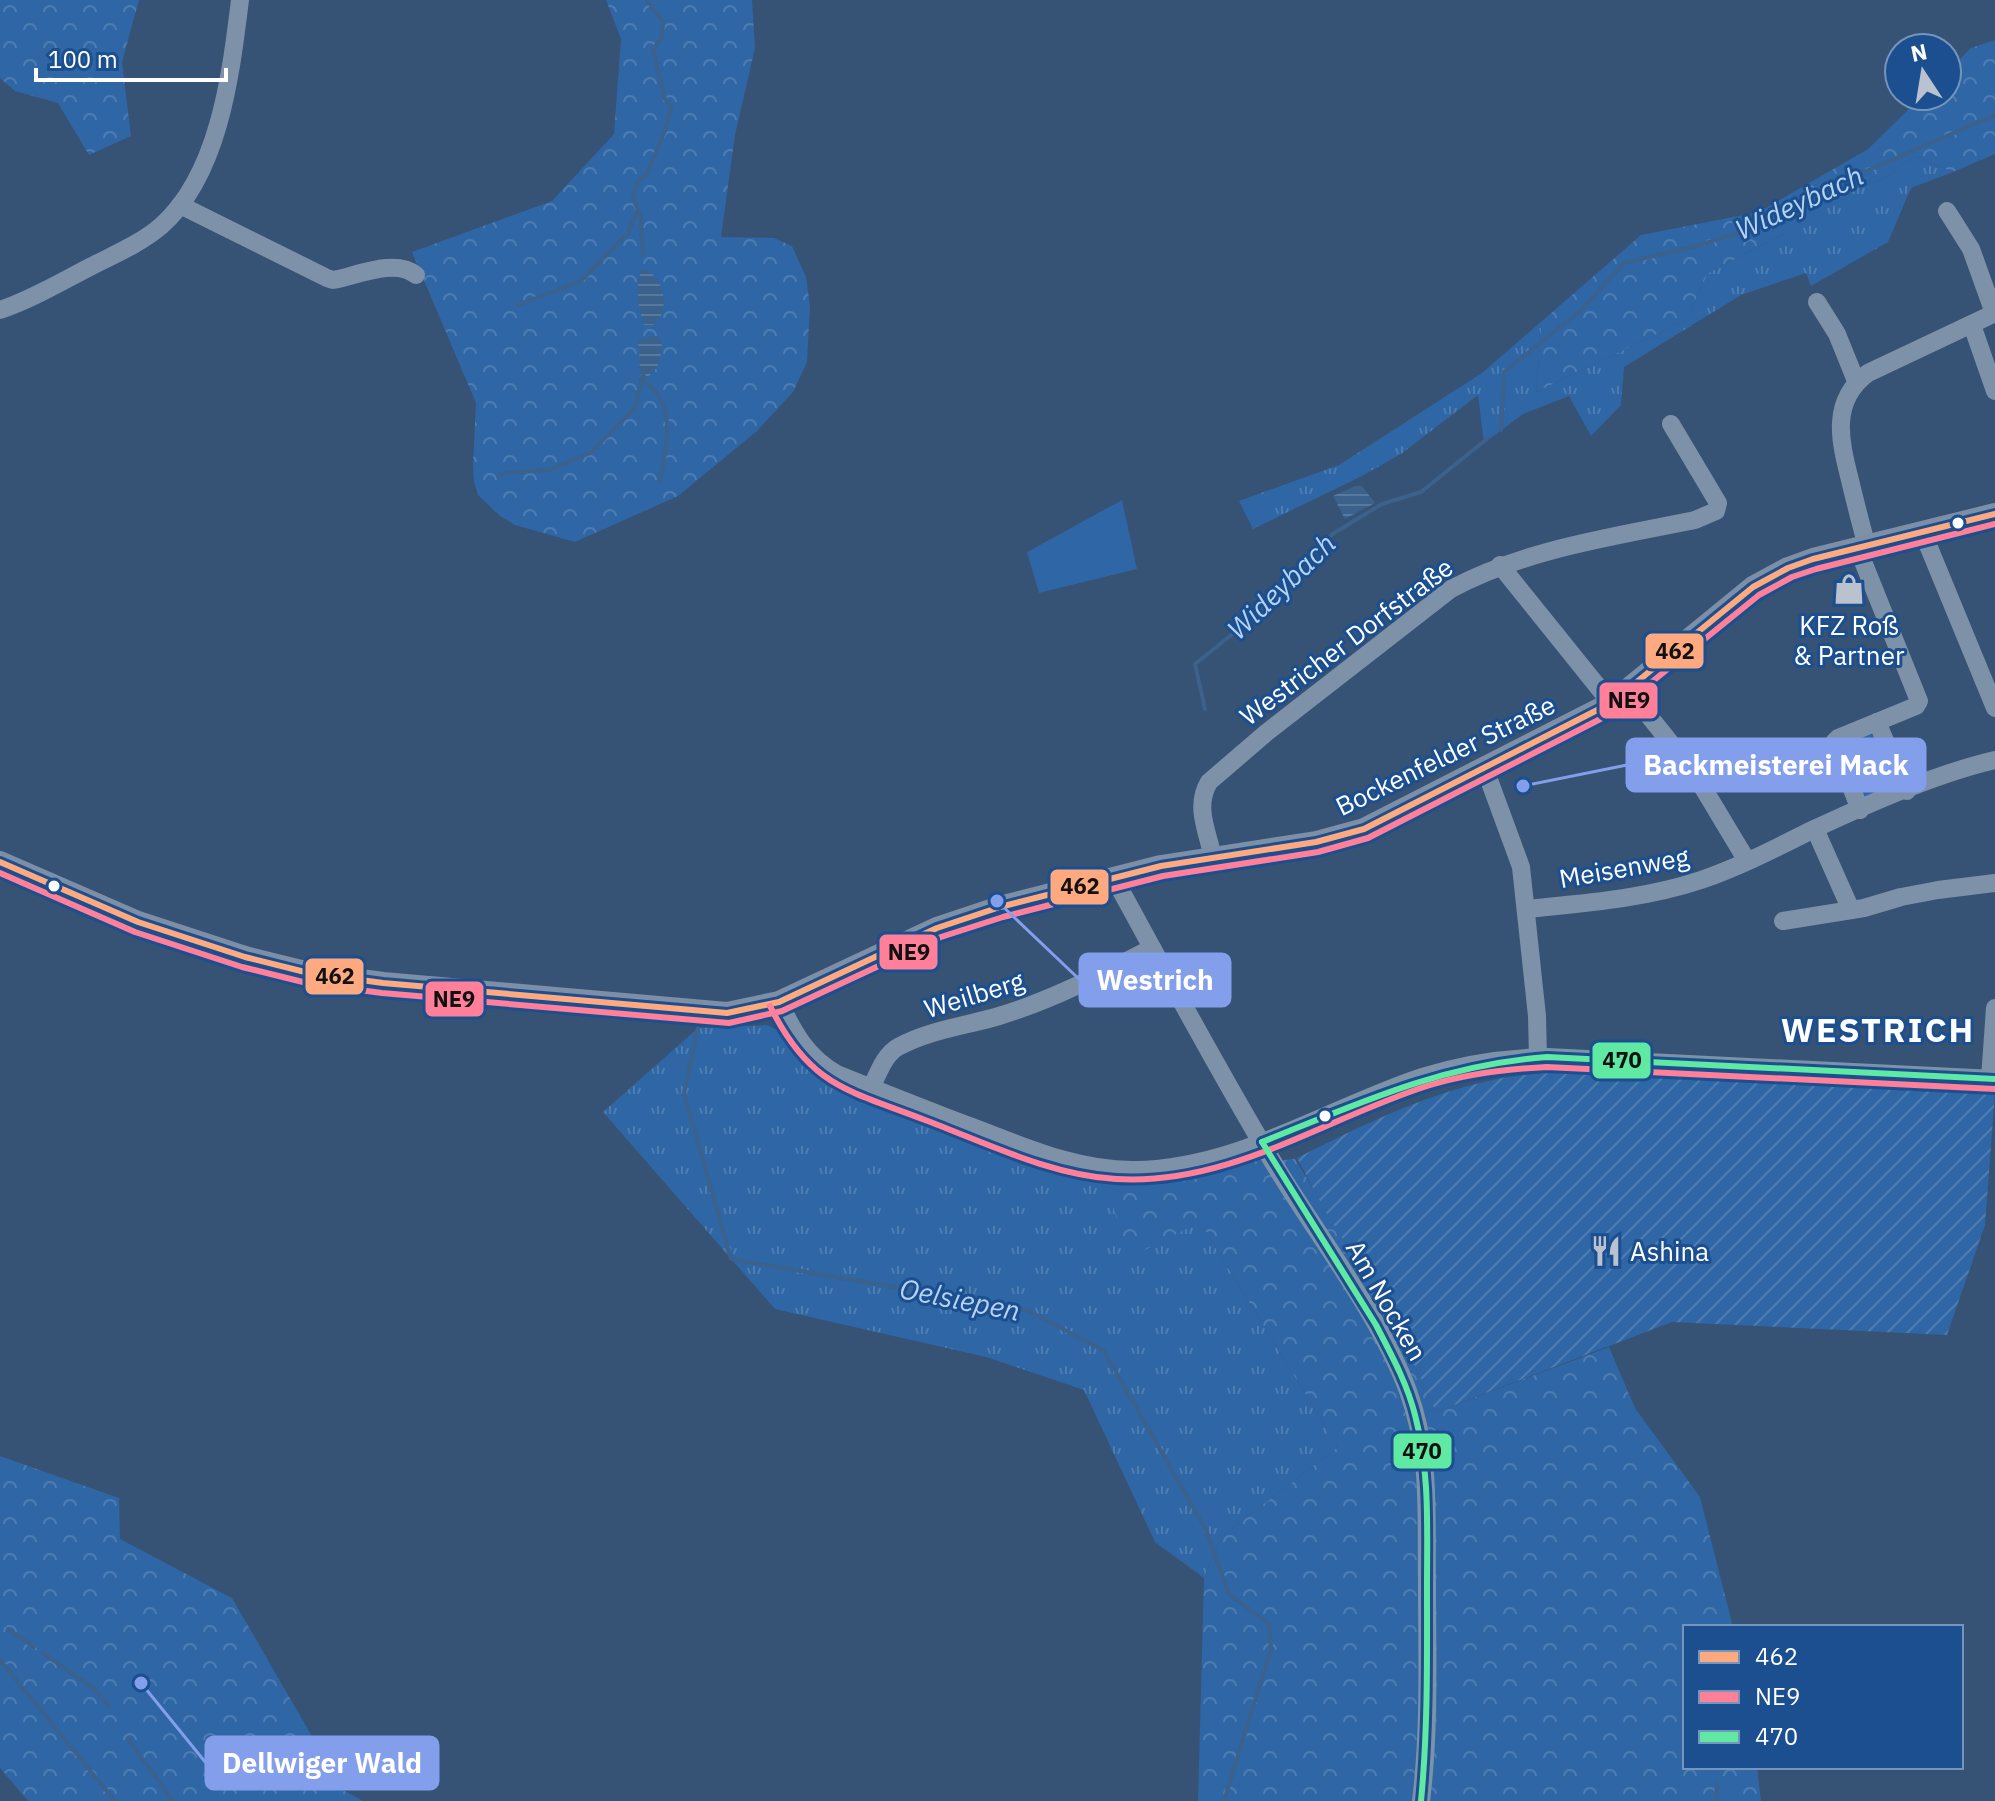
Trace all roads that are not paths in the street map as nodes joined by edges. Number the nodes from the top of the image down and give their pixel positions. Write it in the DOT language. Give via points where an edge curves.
graph roads {
  1 [pos="240,0"];
  2 [pos="180,205"];
  3 [pos="1947,211"];
  4 [pos="416,275"];
  5 [pos="1817,302"];
  6 [pos="0,310"];
  7 [pos="1994,313"];
  8 [pos="1972,325"];
  9 [pos="1856,381"];
  10 [pos="1995,391"];
  11 [pos="1671,424"];
  12 [pos="1994,519"];
  13 [pos="1923,533"];
  14 [pos="1862,548"];
  15 [pos="1500,565"];
  16 [pos="1620,697"];
  17 [pos="1995,708"];
  18 [pos="1877,722"];
  19 [pos="1995,760"];
  20 [pos="1485,769"];
  21 [pos="1907,791"];
  22 [pos="1860,810"];
  23 [pos="1815,829"];
  24 [pos="1213,858"];
  25 [pos="1747,861"];
  26 [pos="0,862"];
  27 [pos="1116,876"];
  28 [pos="1995,883"];
  29 [pos="1526,909"];
  30 [pos="1851,910"];
  31 [pos="1783,921"];
  32 [pos="1152,948"];
  33 [pos="779,1002"];
  34 [pos="1995,1008"];
  35 [pos="1538,1057"];
  36 [pos="1992,1079"];
  37 [pos="871,1088"];
  38 [pos="1262,1142"];
  39 [pos="1421,1801"];
  1 -- 2 [label="street" via="221,113 202,167"];
  2 -- 4 [label="street" via="333,280 374,270 410,270"];
  2 -- 6 [label="street" via="137,243"];
  3 -- 7 [label="street" via="1971,249"];
  5 -- 9 [label="street"];
  7 -- 8 [label="street"];
  8 -- 9 [label="street"];
  8 -- 10 [label="street"];
  9 -- 14 [label="street" via="1842,409 1839,431"];
  11 -- 15 [label="street, Westricher Dorfstraße" via="1718,503 1716,511"];
  12 -- 13 [label="main road, Bockenfelder Straße"];
  13 -- 14 [label="main road, Bockenfelder Straße"];
  13 -- 17 [label="street"];
  14 -- 16 [label="main road, Bockenfelder Straße" via="1788,568 1753,587"];
  14 -- 18 [label="street" via="1919,701"];
  15 -- 16 [label="street"];
  15 -- 24 [label="street, Westricher Dorfstraße" via="1422,609 1209,782 1201,805"];
  16 -- 20 [label="main road, Bockenfelder Straße"];
  16 -- 25 [label="street" via="1693,771"];
  18 -- 21 [label="street"];
  18 -- 22 [label="street" via="1834,742"];
  19 -- 21 [label="street, Meisenweg"];
  20 -- 24 [label="main road, Bockenfelder Straße" via="1346,835"];
  20 -- 29 [label="street" via="1521,867"];
  21 -- 22 [label="street, Meisenweg"];
  22 -- 23 [label="street, Meisenweg"];
  23 -- 25 [label="street, Meisenweg"];
  23 -- 30 [label="street"];
  24 -- 27 [label="main road, Bockenfelder Straße"];
  25 -- 29 [label="street, Meisenweg" via="1699,881 1631,897"];
  26 -- 33 [label="main road, Bockenfelder Straße" via="138,922 309,973 708,1013"];
  27 -- 32 [label="street, Am Nocken"];
  27 -- 33 [label="main road, Bockenfelder Straße" via="957,920"];
  28 -- 30 [label="street" via="1913,894"];
  29 -- 35 [label="street"];
  30 -- 31 [label="street"];
  32 -- 37 [label="street, Weilberg" via="1039,1002 898,1047"];
  32 -- 38 [label="street, Am Nocken"];
  33 -- 37 [label="street" via="797,1040 819,1064"];
  34 -- 36 [label="street"];
  35 -- 36 [label="street"];
  35 -- 38 [label="street" via="1472,1064 1420,1078"];
  37 -- 38 [label="street" via="1052,1157 1101,1168 1184,1166"];
  38 -- 39 [label="street, Am Nocken" via="1385,1341 1415,1413 1426,1490 1429,1697"];
}
